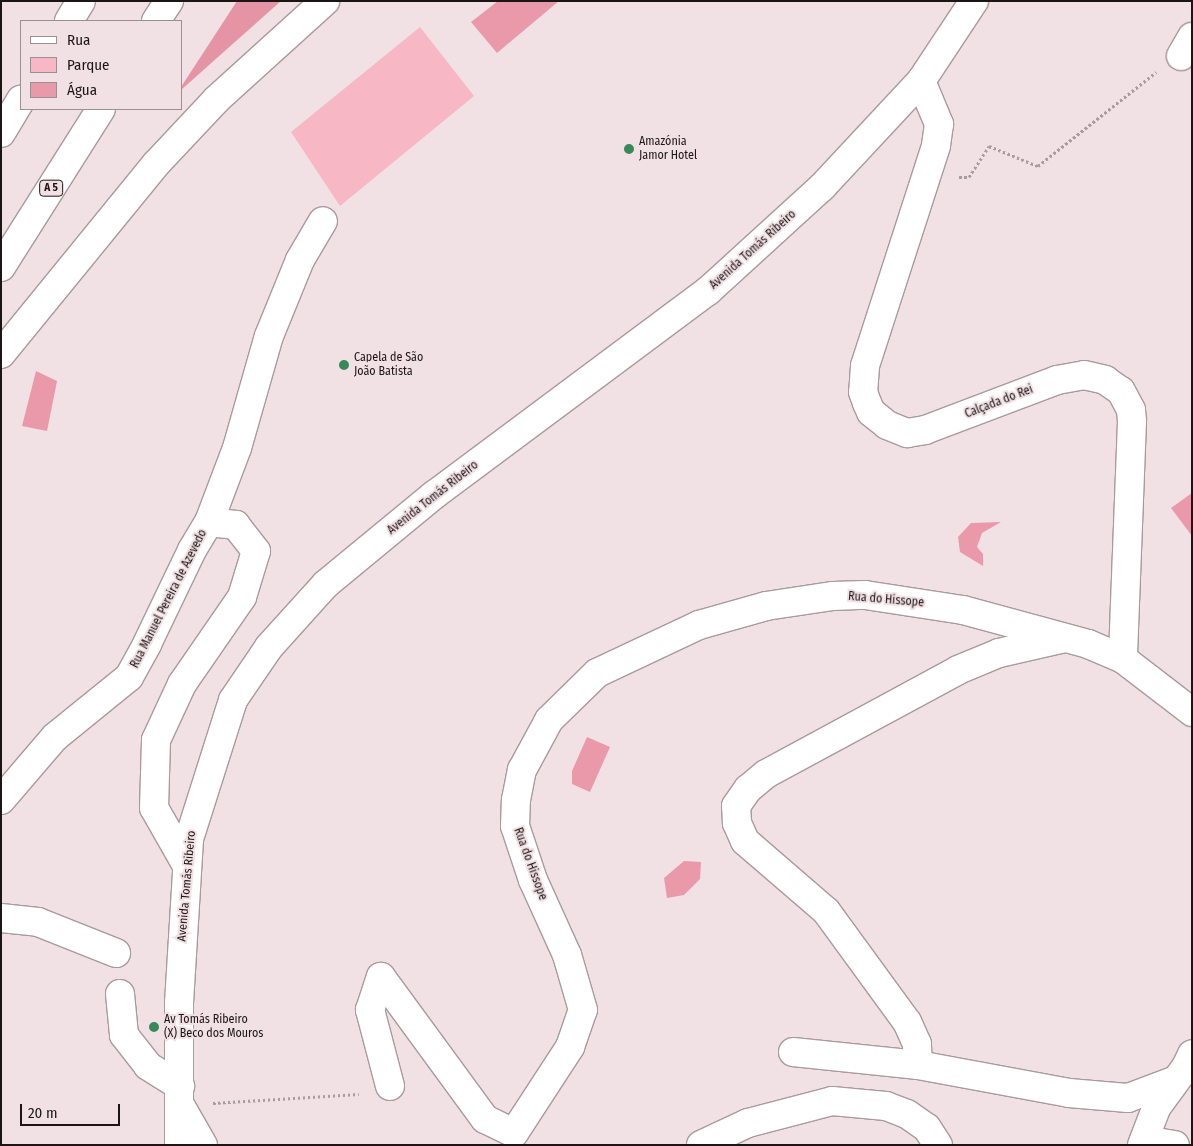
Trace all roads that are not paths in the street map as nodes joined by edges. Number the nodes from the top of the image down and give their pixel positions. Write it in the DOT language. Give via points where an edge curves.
graph roads {
  1 [pos="81,1"];
  2 [pos="169,1"];
  3 [pos="325,1"];
  4 [pos="974,1"];
  5 [pos="70,20"];
  6 [pos="157,20"];
  7 [pos="921,81"];
  8 [pos="20,102"];
  9 [pos="100,110"];
  10 [pos="1,133"];
  11 [pos="323,221"];
  12 [pos="1,267"];
  13 [pos="1,354"];
  14 [pos="209,522"];
  15 [pos="1067,638"];
  16 [pos="1123,659"];
  17 [pos="1192,712"];
  18 [pos="1,800"];
  19 [pos="186,864"];
  20 [pos="1,918"];
  21 [pos="116,953"];
  22 [pos="120,994"];
  23 [pos="793,1052"];
  24 [pos="1192,1054"];
  25 [pos="918,1065"];
  26 [pos="1176,1080"];
  27 [pos="390,1086"];
  28 [pos="180,1095"];
  29 [pos="179,1145"];
  30 [pos="203,1145"];
  31 [pos="701,1145"];
  32 [pos="938,1145"];
  33 [pos="1142,1145"];
  34 [pos="1150,1145"];
  35 [pos="1175,1145"];
  1 -- 5 [label="main road"];
  2 -- 6 [label="main road"];
  3 -- 13 [label="main road" via="217,99 156,164"];
  4 -- 7 [label="main road, Avenida Tomás Ribeiro"];
  7 -- 16 [label="main road, Calçada do Rei" via="939,124 936,146 865,366 863,392 867,403 883,422 907,433 925,430 1057,380 1084,375 1105,380 1121,391 1132,421"];
  7 -- 19 [label="main road, Avenida Tomás Ribeiro" via="822,186 708,291 434,495 326,584 269,647 233,700 188,839"];
  8 -- 10 [label="main road"];
  9 -- 12 [label="main road, A 5"];
  11 -- 14 [label="main road, Rua Manuel Pereira de Azevedo" via="300,260 269,336 237,448"];
  14 -- 18 [label="main road, Rua Manuel Pereira de Azevedo" via="128,678 54,737"];
  14 -- 19 [label="main road, Rua Manuel Pereira de Azevedo" via="236,525 256,551 242,597 182,684 156,740 154,808"];
  15 -- 16 [label="main road, Rua do Hissope"];
  15 -- 25 [label="main road" via="999,653 958,670 766,774 748,789 736,806 737,823 745,841 826,911 907,1022 917,1044"];
  15 -- 27 [label="main road, Rua do Hissope" via="937,605 865,595 833,596 766,606 699,625 597,673 548,720 522,770 516,800 515,826 533,880 567,955 583,1010 570,1047 514,1133 485,1119 381,977 370,1010"];
  16 -- 17 [label="main road"];
  19 -- 28 [label="main road, Avenida Tomás Ribeiro" via="179,1003"];
  20 -- 21 [label="main road" via="38,922"];
  22 -- 28 [label="main road" via="124,1035 148,1066"];
  23 -- 25 [label="main road"];
  24 -- 26 [label="main road"];
  25 -- 26 [label="main road" via="1069,1093 1128,1098"];
  26 -- 33 [label="main road" via="1156,1108"];
  28 -- 29 [label="main road, Avenida Tomás Ribeiro"];
  28 -- 30 [label="main road"];
  31 -- 32 [label="main road" via="748,1123 832,1101 886,1106 907,1114 927,1128"];
  34 -- 35 [label="main road" via="1156,1142"];
}
